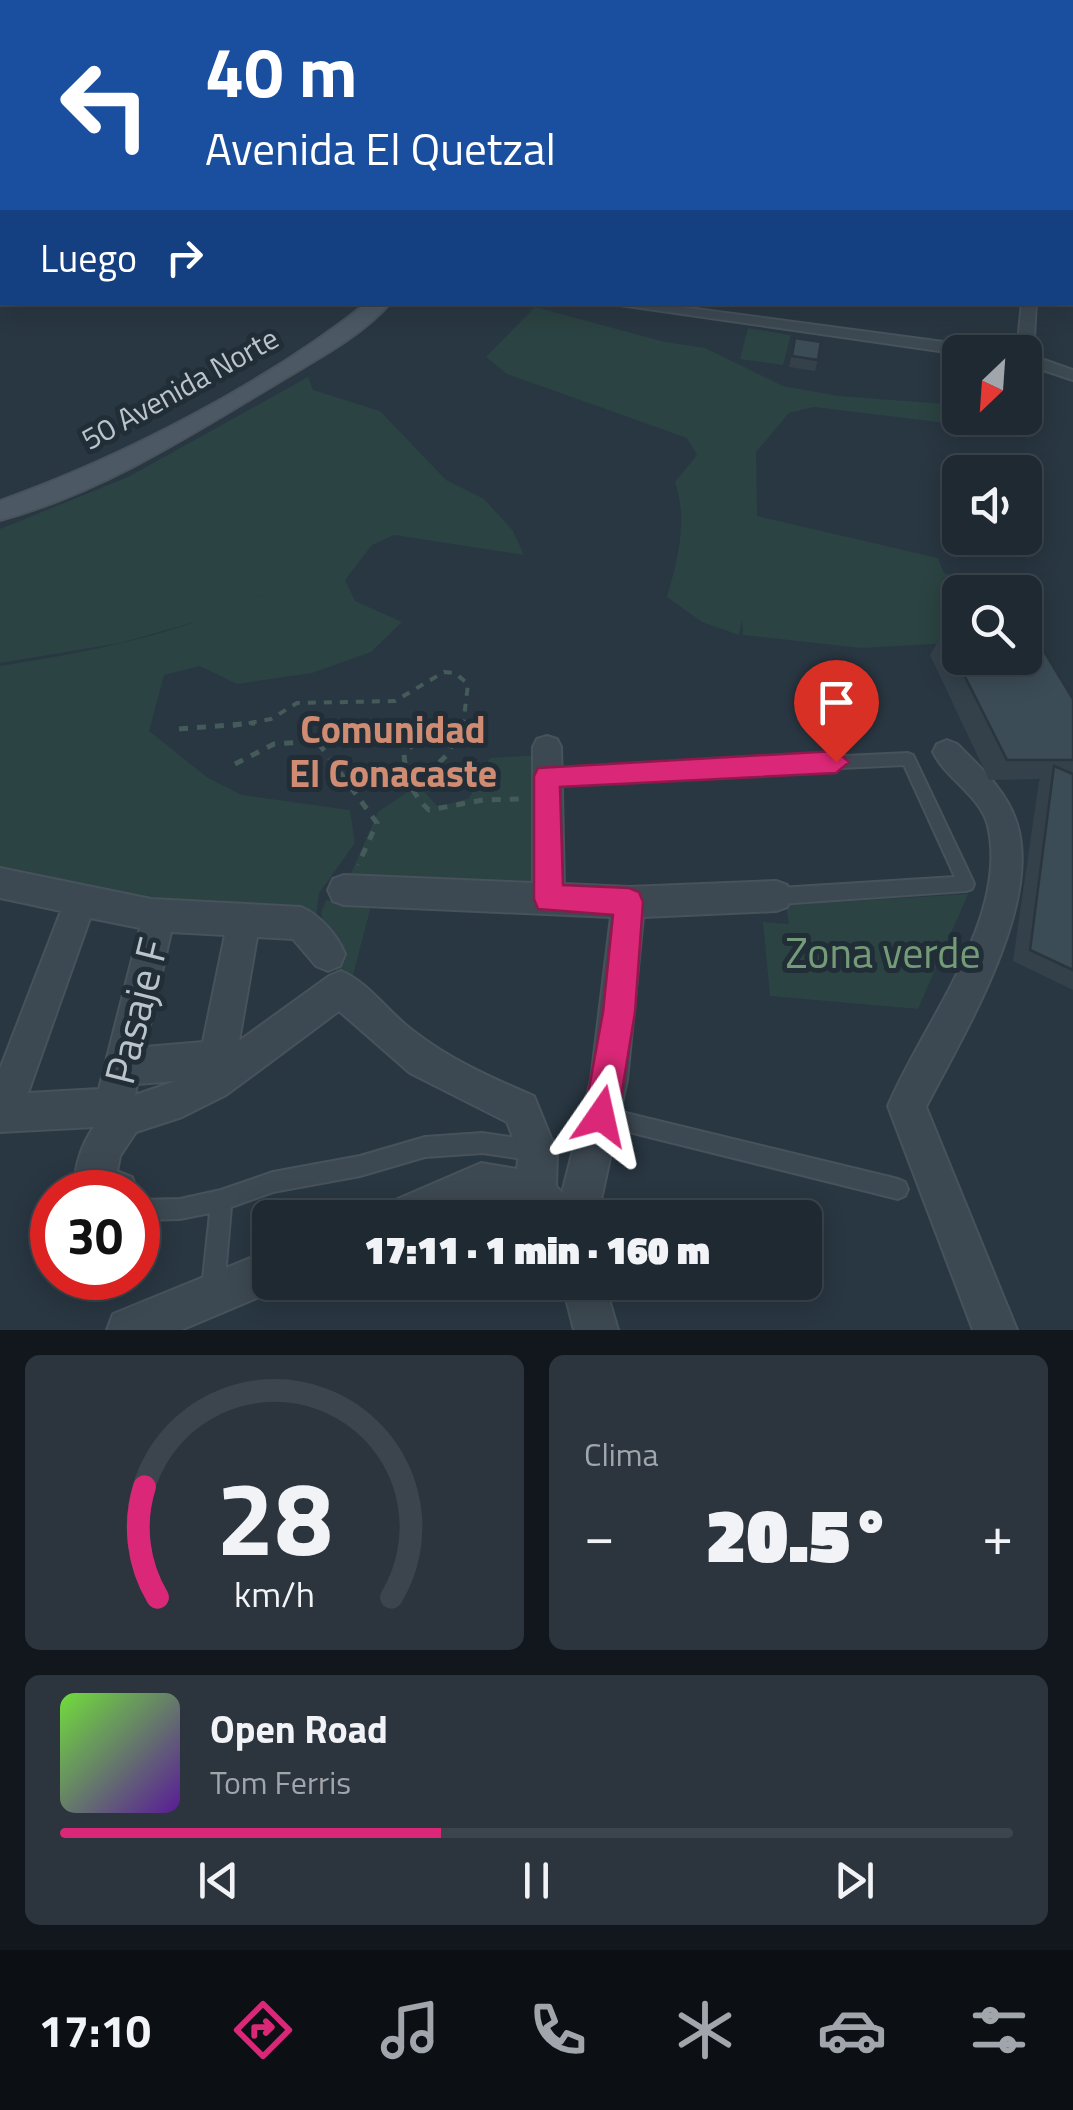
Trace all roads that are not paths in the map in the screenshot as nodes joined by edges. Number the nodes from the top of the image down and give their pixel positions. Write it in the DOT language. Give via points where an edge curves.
graph roads {
  1 [pos="377,305"];
  2 [pos="628,305"];
  3 [pos="1029,305"];
  4 [pos="1027,335"];
  5 [pos="942,347"];
  6 [pos="1042,364"];
  7 [pos="1073,376"];
  8 [pos="0,511"];
  9 [pos="947,752"];
  10 [pos="547,774"];
  11 [pos="350,880"];
  12 [pos="0,883"];
  13 [pos="776,896"];
  14 [pos="548,899"];
  15 [pos="81,900"];
  16 [pos="629,902"];
  17 [pos="160,915"];
  18 [pos="244,919"];
  19 [pos="335,971"];
  20 [pos="122,1067"];
  21 [pos="1,1113"];
  22 [pos="601,1116"];
  23 [pos="537,1151"];
  24 [pos="95,1170"];
  25 [pos="898,1189"];
  26 [pos="221,1200"];
  27 [pos="443,1200"];
  28 [pos="533,1200"];
  29 [pos="545,1200"];
  30 [pos="580,1200"];
  31 [pos="160,1209"];
  32 [pos="252,1278"];
  33 [pos="212,1295"];
  34 [pos="588,1300"];
  35 [pos="129,1330"];
  36 [pos="596,1330"];
  37 [pos="995,1330"];
  1 -- 8 [label="street, 50 Avenida Norte" via="161,441"];
  2 -- 5 [label="street"];
  3 -- 4 [label="street"];
  6 -- 7 [label="street"];
  9 -- 37 [label="street" via="1002,823 1007,852 983,955 907,1106"];
  10 -- 13 [label="lane" via="908,759 966,884"];
  10 -- 14 [label="street"];
  11 -- 14 [label="street"];
  12 -- 15 [label="street"];
  13 -- 16 [label="street"];
  14 -- 16 [label="street"];
  15 -- 17 [label="street"];
  15 -- 21 [label="street"];
  16 -- 22 [label="street"];
  17 -- 18 [label="street"];
  17 -- 20 [label="street, Pasaje F"];
  18 -- 19 [label="street" via="301,923"];
  18 -- 20 [label="street" via="218,1059"];
  19 -- 23 [label="street" via="379,1031 462,1087 520,1109"];
  19 -- 24 [label="street" via="213,1082 124,1117"];
  20 -- 21 [label="street, Pasaje F" via="113,1107"];
  22 -- 25 [label="lane"];
  22 -- 30 [label="street"];
  23 -- 26 [label="lane" via="482,1143 425,1147"];
  23 -- 29 [label="street"];
  26 -- 31 [label="lane"];
  26 -- 33 [label="lane"];
  27 -- 28 [label="street" via="481,1184"];
  32 -- 33 [label="street"];
  33 -- 35 [label="street"];
  34 -- 36 [label="street"];
}
